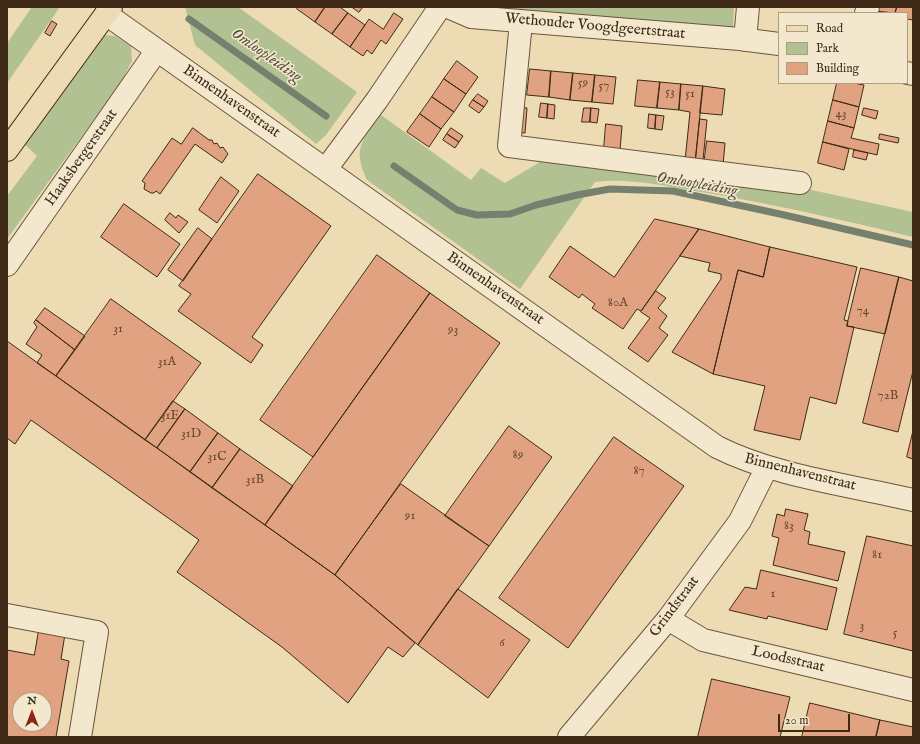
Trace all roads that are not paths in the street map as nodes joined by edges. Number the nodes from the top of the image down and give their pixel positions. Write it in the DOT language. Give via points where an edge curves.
graph roads {
  1 [pos="440,7"];
  2 [pos="448,7"];
  3 [pos="748,7"];
  4 [pos="108,11"];
  5 [pos="520,22"];
  6 [pos="745,40"];
  7 [pos="778,44"];
  8 [pos="157,50"];
  9 [pos="7,150"];
  10 [pos="326,169"];
  11 [pos="800,183"];
  12 [pos="7,265"];
  13 [pos="767,467"];
  14 [pos="913,500"];
  15 [pos="7,615"];
  16 [pos="668,619"];
  17 [pos="913,690"];
  18 [pos="80,737"];
  19 [pos="569,737"];
  1 -- 10 [label="street"];
  2 -- 5 [label="street, Wethouder Voogdgeertstraat" via="471,17"];
  3 -- 6 [label="street"];
  4 -- 8 [label="street, Binnenhavenstraat"];
  4 -- 9 [label="main road"];
  5 -- 6 [label="street, Wethouder Voogdgeertstraat"];
  5 -- 11 [label="street" via="509,146"];
  6 -- 7 [label="street, Wethouder Voogdgeertstraat"];
  8 -- 10 [label="street, Binnenhavenstraat"];
  8 -- 12 [label="street, Haaksbergerstraat"];
  10 -- 13 [label="street, Binnenhavenstraat" via="717,447 740,459"];
  13 -- 14 [label="street, Binnenhavenstraat"];
  13 -- 16 [label="street, Grindstraat" via="740,521"];
  15 -- 18 [label="street" via="97,632"];
  16 -- 17 [label="street, Loodsstraat" via="703,640"];
  16 -- 19 [label="street, Grindstraat"];
}
